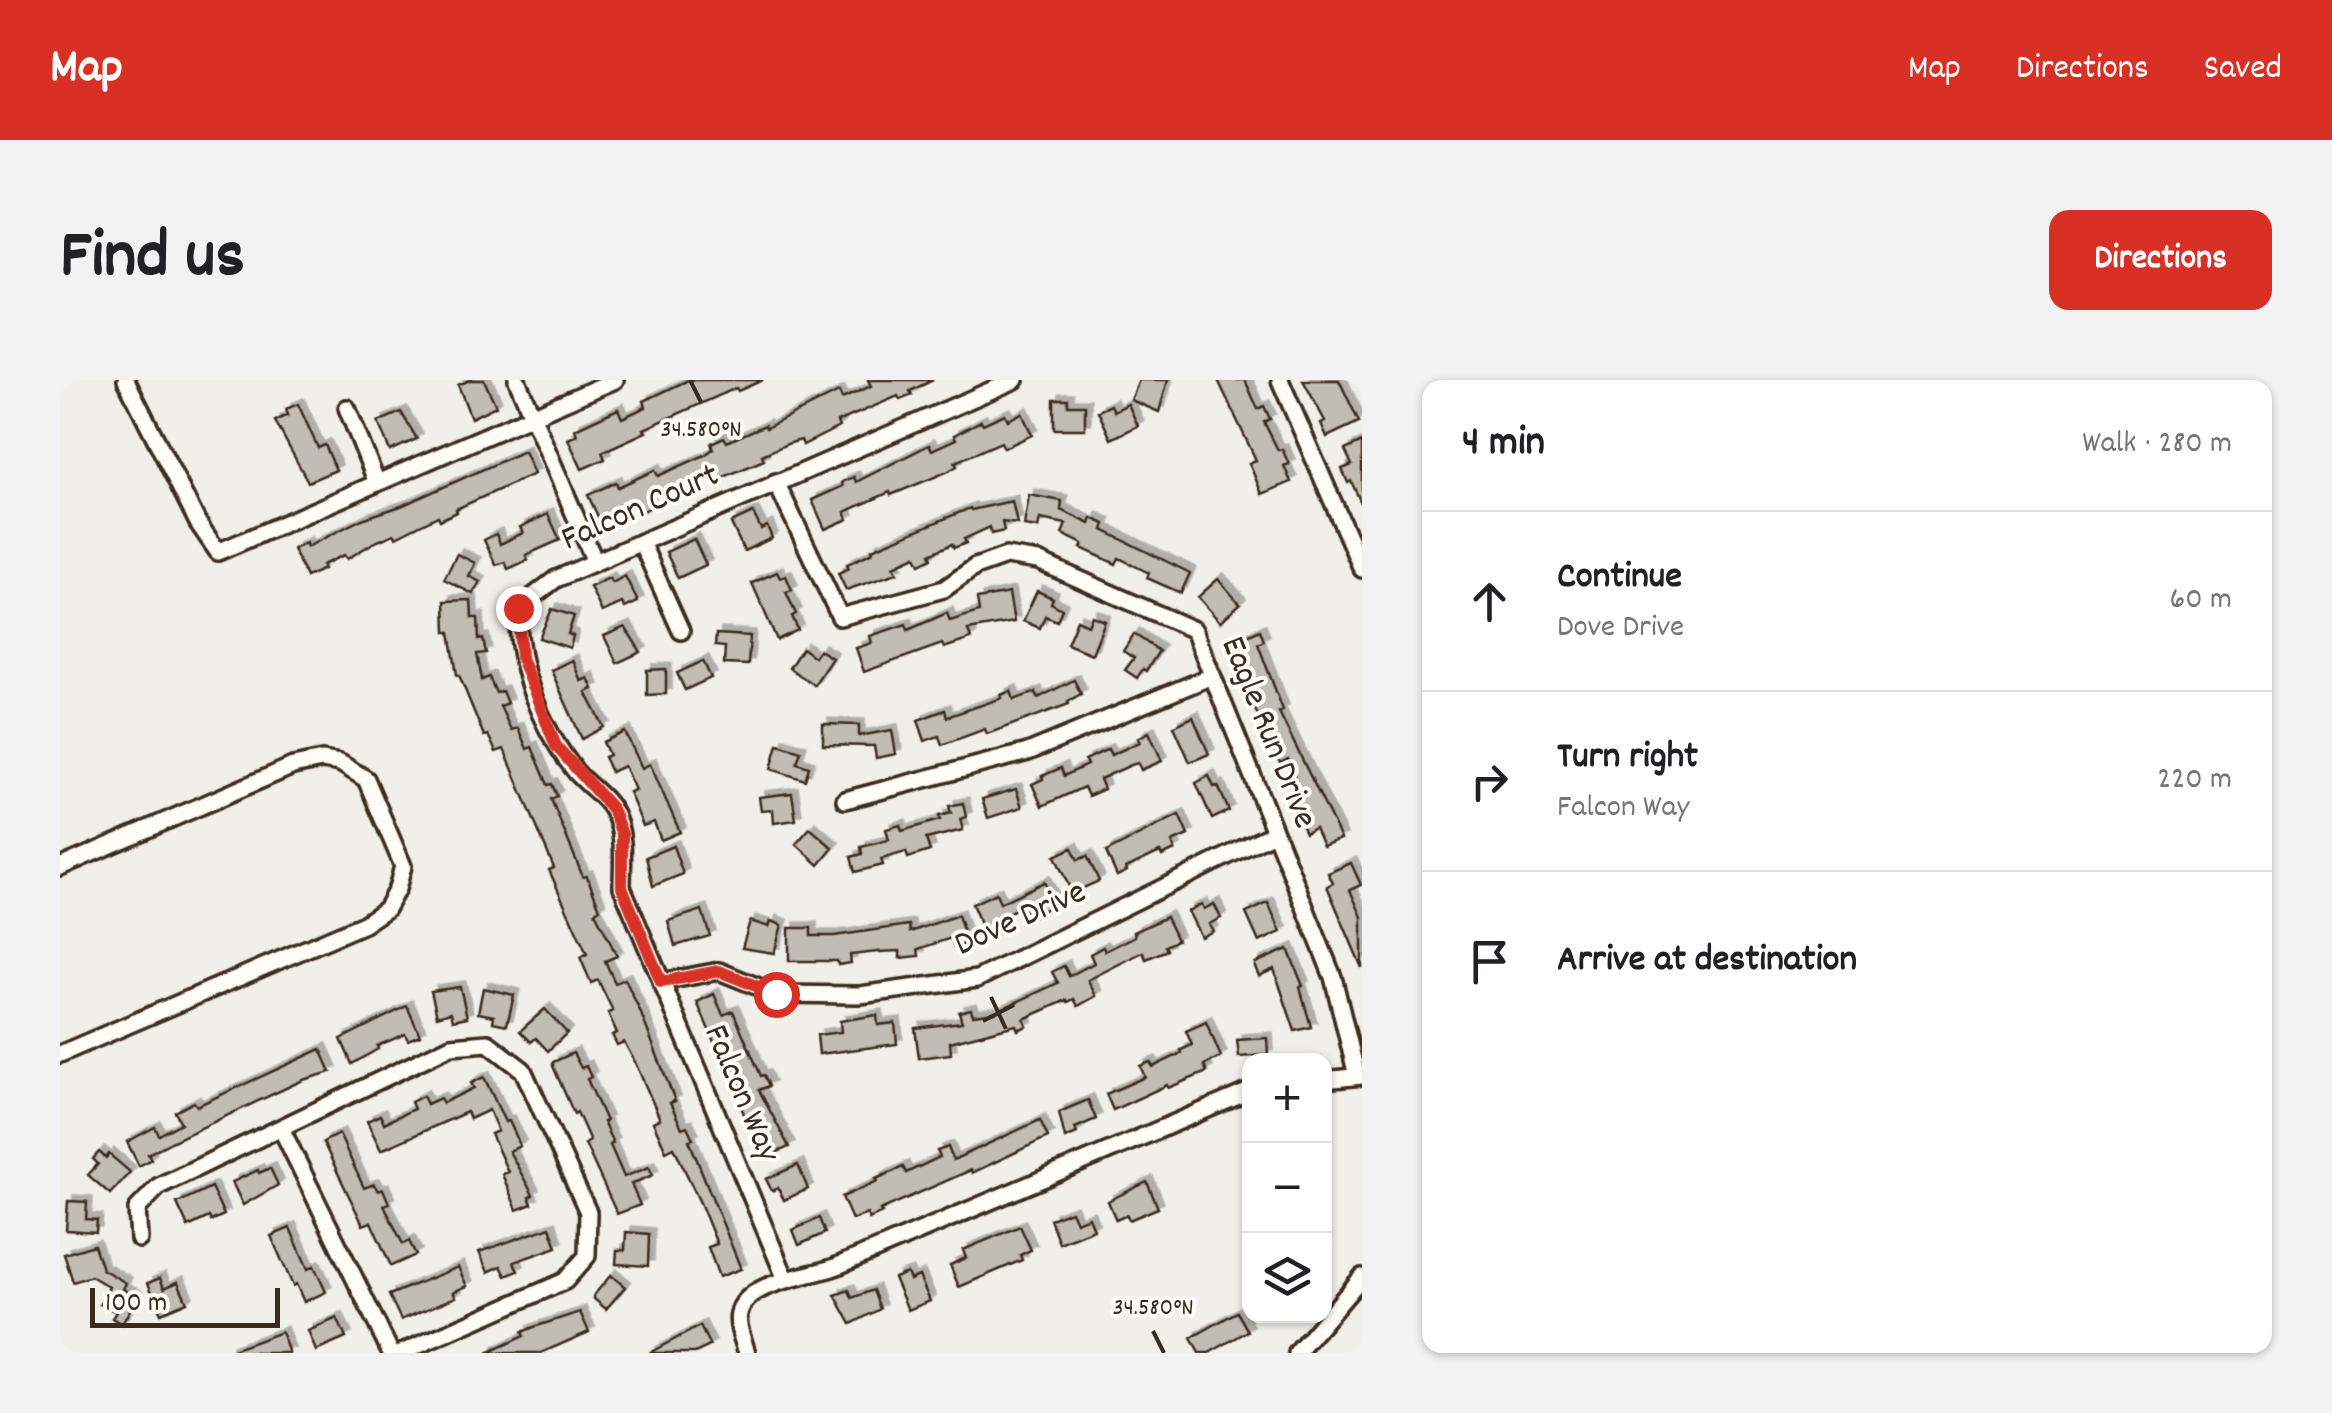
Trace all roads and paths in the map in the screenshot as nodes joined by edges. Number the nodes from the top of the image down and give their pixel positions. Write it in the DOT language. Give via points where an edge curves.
graph roads {
  1 [pos="126,380"];
  2 [pos="517,380"];
  3 [pos="615,380"];
  4 [pos="1015,380"];
  5 [pos="1280,380"];
  6 [pos="347,408"];
  7 [pos="532,416"];
  8 [pos="776,482"];
  9 [pos="376,483"];
  10 [pos="641,542"];
  11 [pos="595,562"];
  12 [pos="1362,569"];
  13 [pos="518,608"];
  14 [pos="681,630"];
  15 [pos="1212,676"];
  16 [pos="845,800"];
  17 [pos="1274,834"];
  18 [pos="60,867"];
  19 [pos="661,982"];
  20 [pos="60,1054"];
  21 [pos="1359,1076"];
  22 [pos="1332,1079"];
  23 [pos="1242,1094"];
  24 [pos="281,1128"];
  25 [pos="139,1238"];
  26 [pos="785,1277"];
  27 [pos="1362,1277"];
  28 [pos="391,1353"];
  29 [pos="401,1353"];
  30 [pos="747,1353"];
  31 [pos="1297,1353"];
  1 -- 9 [label="street" via="218,552"];
  2 -- 7 [label="street"];
  3 -- 7 [label="street"];
  4 -- 8 [label="street, Falcon Court"];
  5 -- 12 [label="street"];
  6 -- 9 [label="street"];
  7 -- 9 [label="street"];
  7 -- 11 [label="street"];
  8 -- 10 [label="street, Falcon Court"];
  8 -- 15 [label="street, Eagle Run Drive" via="840,617 944,589 1006,556 1038,561 1194,630"];
  10 -- 11 [label="street, Falcon Court"];
  10 -- 14 [label="street"];
  11 -- 13 [label="street, Falcon Court" via="556,579"];
  13 -- 19 [label="street, Falcon Way" via="521,658 556,746 612,809 622,834 622,887"];
  15 -- 16 [label="street" via="1028,752"];
  15 -- 17 [label="street, Eagle Run Drive"];
  17 -- 19 [label="street, Dove Drive" via="977,979 860,994 776,994 719,971"];
  17 -- 21 [label="street, Eagle Run Drive" via="1333,977"];
  18 -- 20 [label="street" via="293,766 322,760 366,779 403,866 386,909 364,924"];
  19 -- 26 [label="street, Falcon Way"];
  21 -- 22 [label="street"];
  23 -- 26 [label="street" via="812,1276"];
  24 -- 25 [label="street" via="158,1186 138,1209"];
  24 -- 28 [label="street"];
  24 -- 29 [label="street" via="451,1046 488,1044 523,1070 588,1212 587,1256 564,1281"];
  26 -- 30 [label="street" via="744,1302 738,1317"];
  27 -- 31 [label="street"];
}
